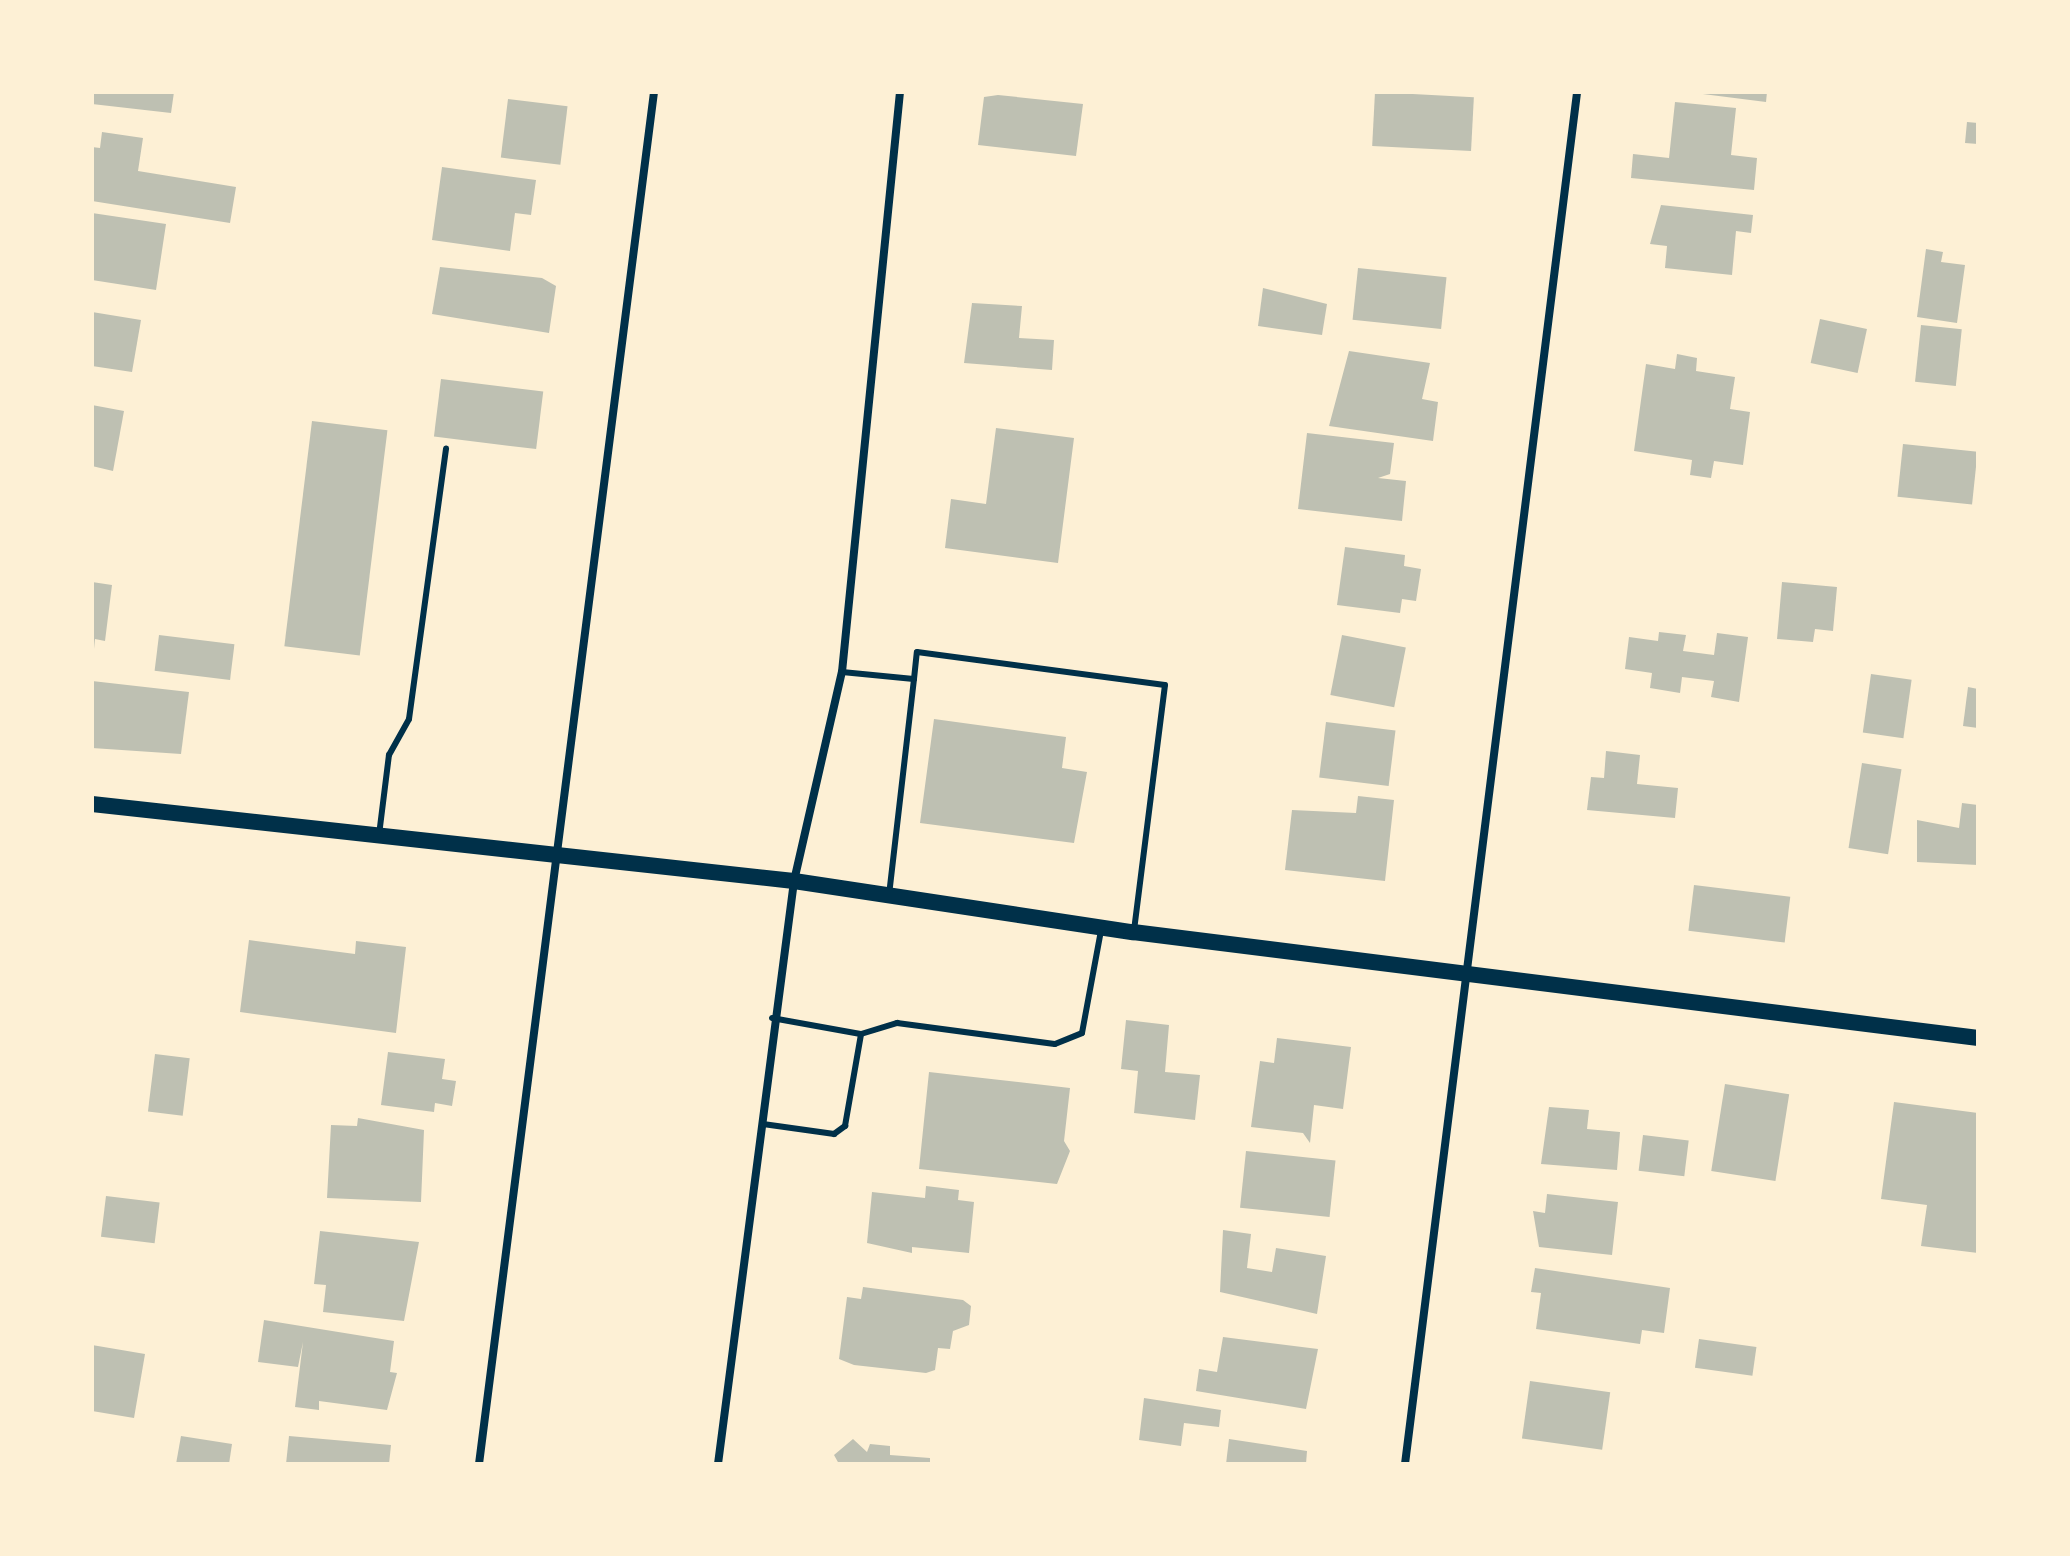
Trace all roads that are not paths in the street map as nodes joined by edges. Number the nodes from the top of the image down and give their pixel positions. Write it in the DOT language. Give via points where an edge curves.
graph roads {
  1 [pos="654,92"];
  2 [pos="900,92"];
  3 [pos="1577,92"];
  4 [pos="446,449"];
  5 [pos="842,672"];
  6 [pos="914,679"];
  7 [pos="92,804"];
  8 [pos="378,839"];
  9 [pos="554,859"];
  10 [pos="794,881"];
  11 [pos="889,897"];
  12 [pos="1102,928"];
  13 [pos="1133,932"];
  14 [pos="1467,976"];
  15 [pos="772,1018"];
  16 [pos="861,1034"];
  17 [pos="1978,1038"];
  18 [pos="763,1124"];
  19 [pos="479,1464"];
  20 [pos="718,1464"];
  21 [pos="1405,1464"];
  1 -- 9 [label="street"];
  2 -- 5 [label="street"];
  3 -- 14 [label="street"];
  4 -- 8 [label="lane" via="409,719 389,755"];
  5 -- 6 [label="lane"];
  5 -- 10 [label="street"];
  6 -- 11 [label="lane"];
  6 -- 13 [label="lane" via="917,652 1165,685"];
  7 -- 8 [label="main road"];
  8 -- 9 [label="main road"];
  9 -- 10 [label="main road"];
  9 -- 19 [label="street"];
  10 -- 11 [label="main road"];
  10 -- 15 [label="street"];
  11 -- 12 [label="main road"];
  12 -- 13 [label="main road"];
  12 -- 16 [label="lane" via="1082,1033 1055,1044 897,1023"];
  13 -- 14 [label="main road"];
  14 -- 17 [label="main road"];
  14 -- 21 [label="street"];
  15 -- 16 [label="lane"];
  15 -- 18 [label="street"];
  16 -- 18 [label="lane" via="845,1126 834,1134"];
  18 -- 20 [label="street"];
}
